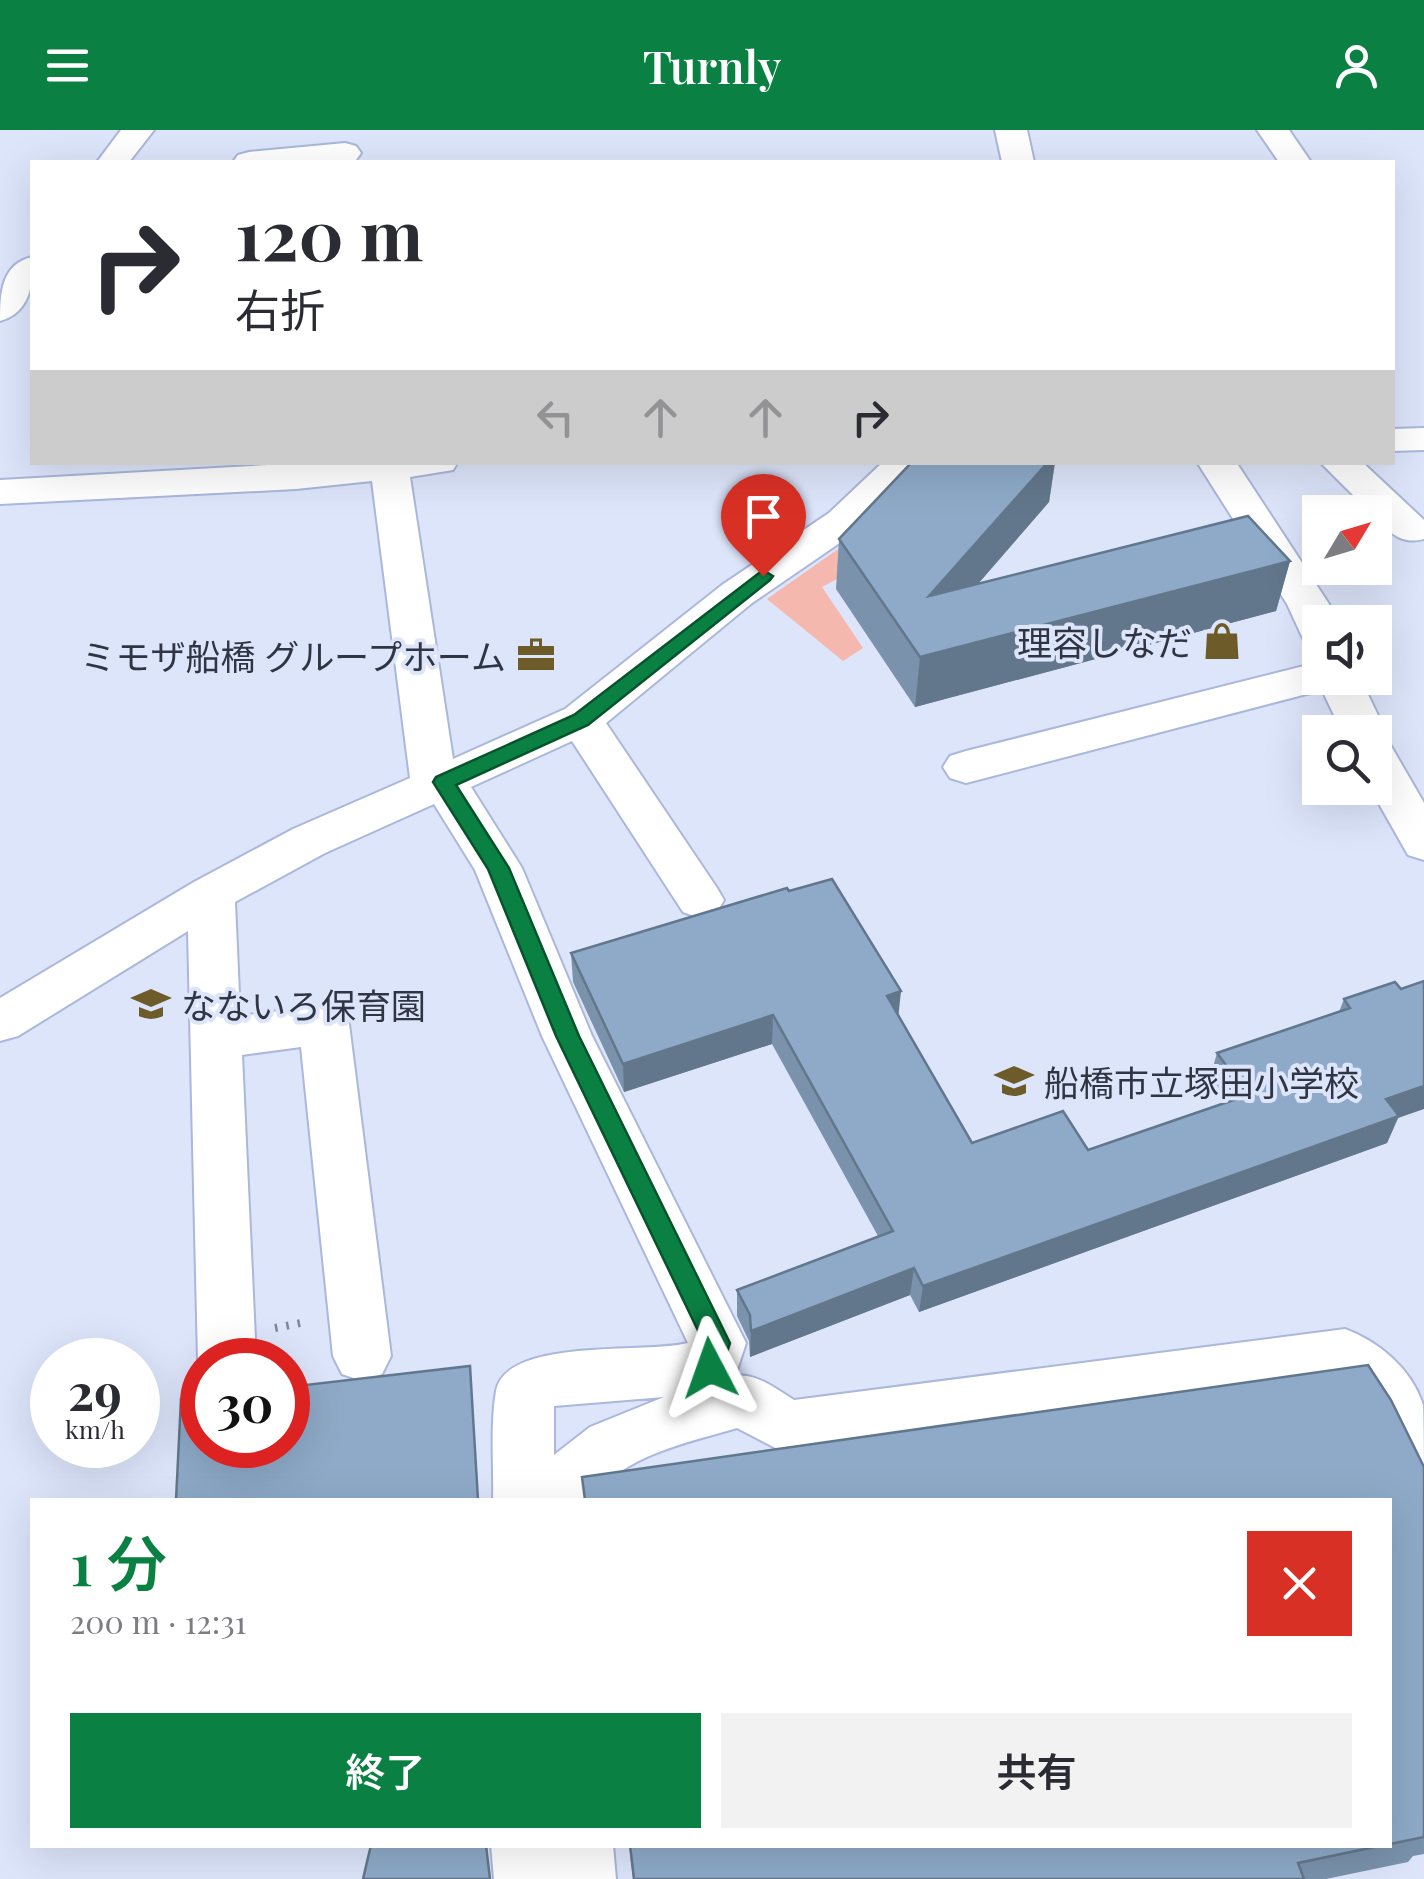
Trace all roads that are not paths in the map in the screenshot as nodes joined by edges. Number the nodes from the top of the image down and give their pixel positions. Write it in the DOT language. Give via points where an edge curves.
graph roads {
  1 [pos="138,130"];
  2 [pos="1011,130"];
  3 [pos="1273,130"];
  4 [pos="344,148"];
  5 [pos="115,160"];
  6 [pos="263,160"];
  7 [pos="1018,160"];
  8 [pos="1295,160"];
  9 [pos="0,246"];
  10 [pos="30,250"];
  11 [pos="30,270"];
  12 [pos="0,310"];
  13 [pos="1424,439"];
  14 [pos="1395,440"];
  15 [pos="389,465"];
  16 [pos="903,465"];
  17 [pos="1218,465"];
  18 [pos="1343,465"];
  19 [pos="295,470"];
  20 [pos="20,480"];
  21 [pos="1411,530"];
  22 [pos="1308,605"];
  23 [pos="1302,681"];
  24 [pos="581,720"];
  25 [pos="966,767"];
  26 [pos="439,784"];
  27 [pos="1392,787"];
  28 [pos="1424,843"];
  29 [pos="211,894"];
  30 [pos="700,900"];
  31 [pos="0,1022"];
  32 [pos="218,1039"];
  33 [pos="359,1335"];
  34 [pos="227,1338"];
  35 [pos="1424,1474"];
  36 [pos="523,1498"];
  37 [pos="562,1498"];
  38 [pos="525,1848"];
  39 [pos="579,1848"];
  40 [pos="528,1879"];
  41 [pos="582,1879"];
  1 -- 5 [label="street"];
  2 -- 7 [label="street"];
  3 -- 8 [label="street"];
  4 -- 6 [label="street"];
  9 -- 10 [label="street"];
  11 -- 12 [label="street"];
  13 -- 14 [label="street"];
  15 -- 19 [label="street"];
  15 -- 26 [label="street"];
  16 -- 24 [label="street" via="843,522 737,594"];
  17 -- 22 [label="street"];
  18 -- 21 [label="street"];
  19 -- 20 [label="street"];
  23 -- 25 [label="street"];
  24 -- 26 [label="street"];
  24 -- 30 [label="street"];
  26 -- 29 [label="street"];
  26 -- 36 [label="street" via="498,868 568,1036 717,1343 710,1368 535,1382 525,1390"];
  27 -- 28 [label="street"];
  29 -- 31 [label="street"];
  29 -- 32 [label="street"];
  32 -- 33 [label="street" via="324,1024"];
  32 -- 34 [label="street"];
  35 -- 37 [label="street" via="1386,1389 1345,1354 787,1427 743,1400 630,1436 592,1457"];
  38 -- 40 [label="street"];
  39 -- 41 [label="street"];
}
